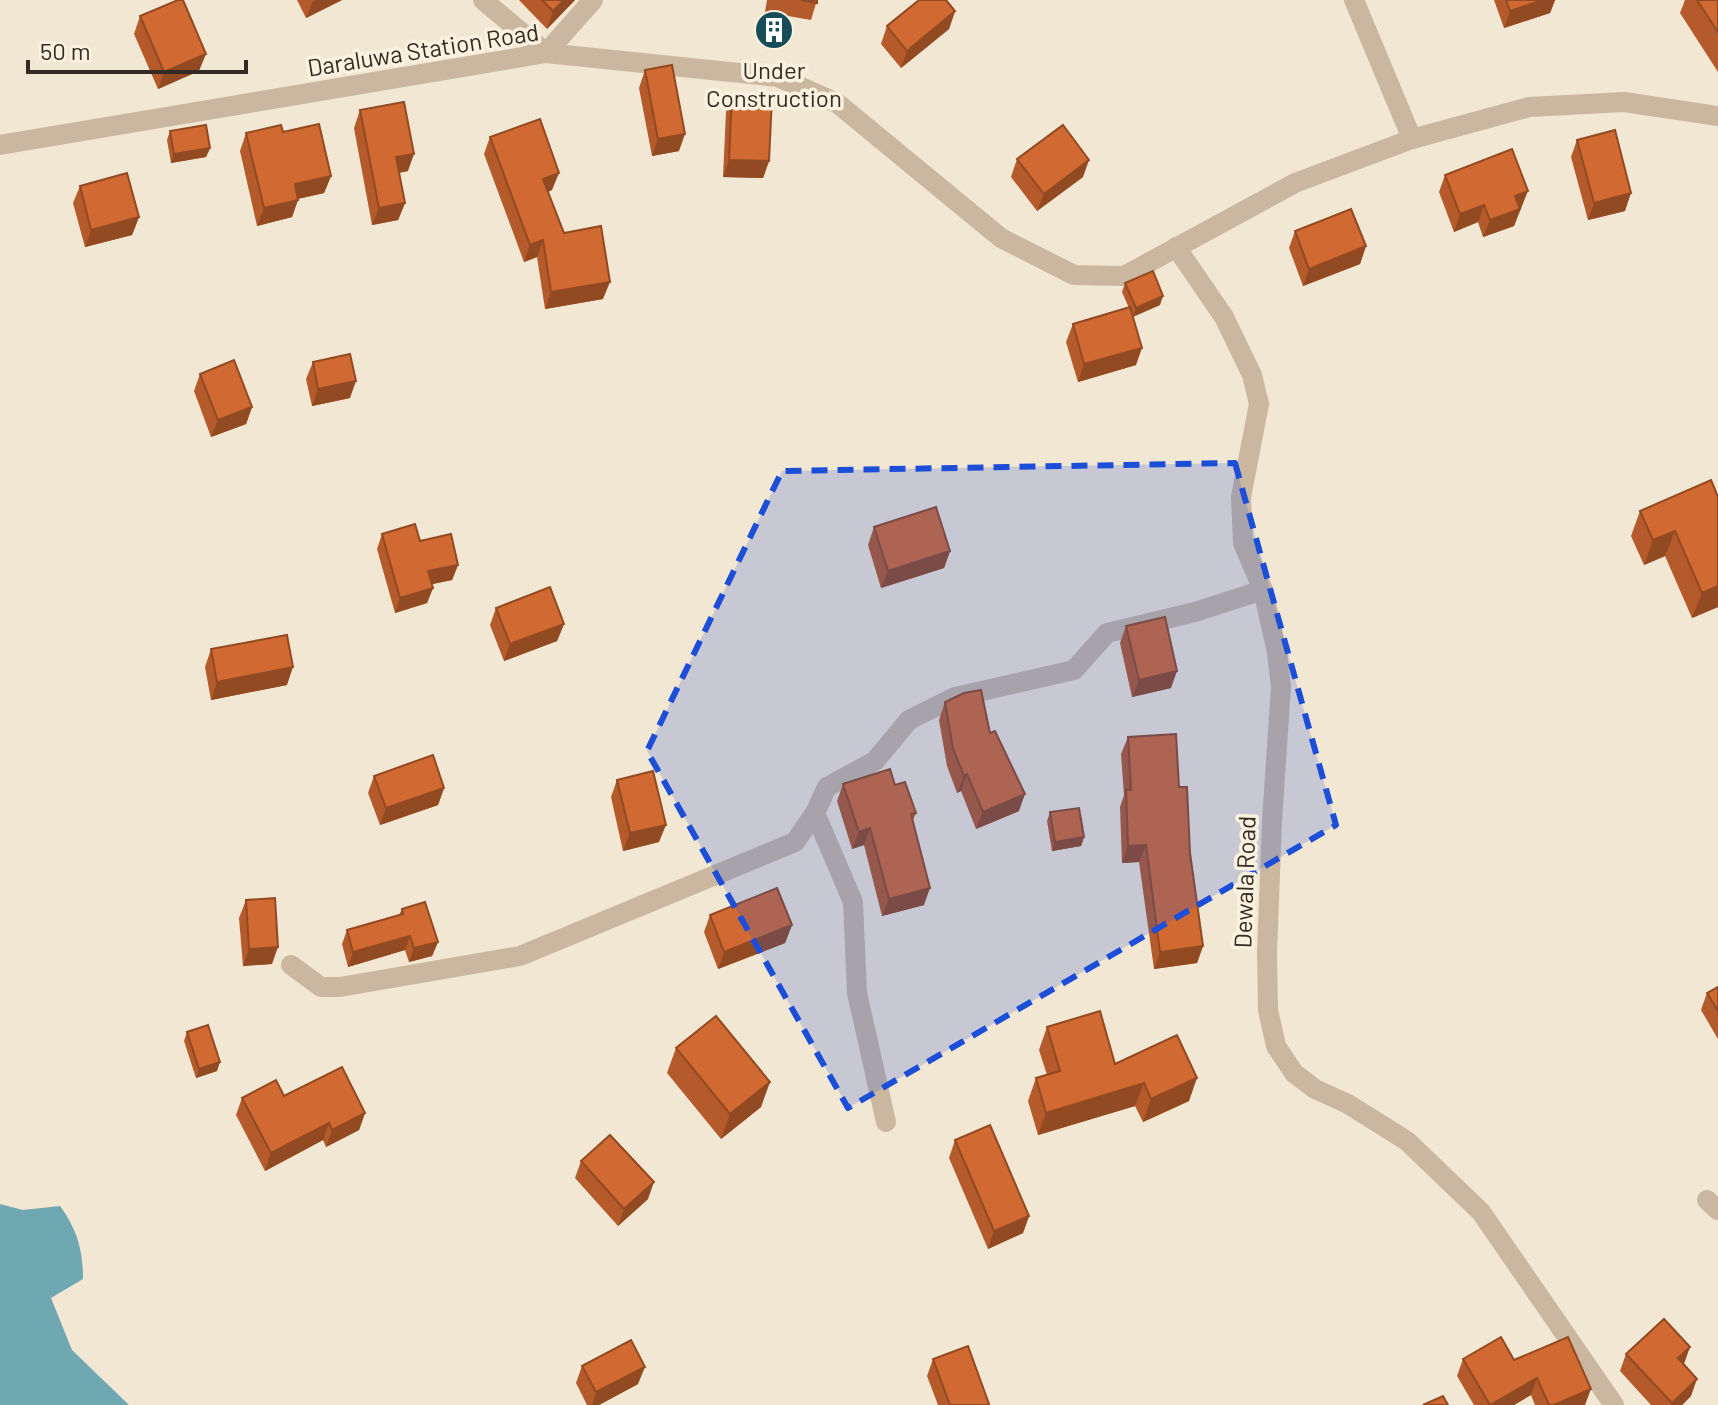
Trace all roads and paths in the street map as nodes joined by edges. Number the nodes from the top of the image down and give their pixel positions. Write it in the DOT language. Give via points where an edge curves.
graph roads {
  1 [pos="483,0"];
  2 [pos="593,0"];
  3 [pos="1354,0"];
  4 [pos="546,53"];
  5 [pos="1718,116"];
  6 [pos="1412,139"];
  7 [pos="0,145"];
  8 [pos="1176,247"];
  9 [pos="1263,590"];
  10 [pos="815,813"];
  11 [pos="291,965"];
  12 [pos="886,1122"];
  13 [pos="1614,1405"];
  1 -- 4 [label="street"];
  2 -- 4 [label="street"];
  3 -- 6 [label="street"];
  4 -- 7 [label="street, Daraluwa Station Road"];
  4 -- 8 [label="street, Daraluwa Station Road" via="778,77 837,103 1001,238 1074,275 1124,276"];
  5 -- 6 [label="street, Daraluwa Station Road" via="1624,102 1529,107"];
  6 -- 8 [label="street, Daraluwa Station Road" via="1295,183"];
  8 -- 9 [label="street, Dewala Road" via="1224,317 1252,375 1259,404 1241,497 1243,543"];
  9 -- 10 [label="street" via="1107,633 1074,670 955,697 909,720 875,761 827,787"];
  9 -- 13 [label="street, Dewala Road" via="1281,687 1267,953 1268,1010 1276,1046 1294,1073 1407,1141 1481,1212"];
  10 -- 11 [label="street" via="795,842 520,956 340,987 321,987"];
  10 -- 12 [label="street" via="853,902 857,993"];
}
